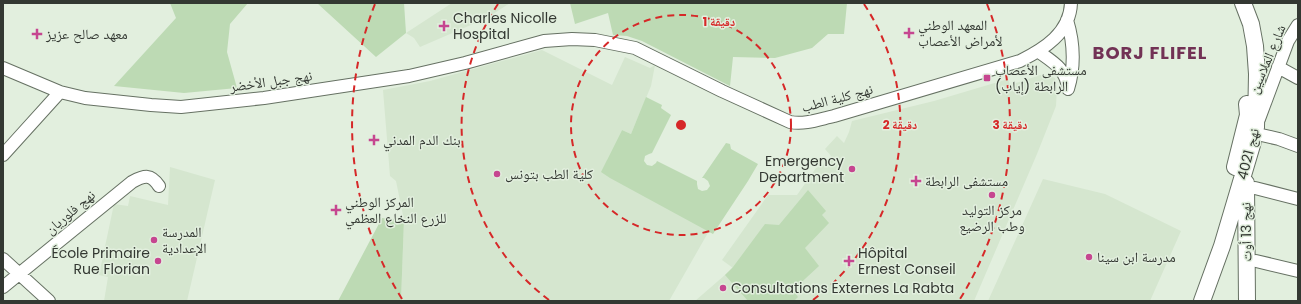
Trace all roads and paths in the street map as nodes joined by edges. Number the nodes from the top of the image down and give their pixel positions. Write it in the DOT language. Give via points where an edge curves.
graph roads {
  1 [pos="1071,3"];
  2 [pos="1243,3"];
  3 [pos="1068,20"];
  4 [pos="1298,24"];
  5 [pos="544,41"];
  6 [pos="1293,44"];
  7 [pos="1039,52"];
  8 [pos="1278,67"];
  9 [pos="3,68"];
  10 [pos="1298,78"];
  11 [pos="60,92"];
  12 [pos="1256,118"];
  13 [pos="1298,146"];
  14 [pos="3,155"];
  15 [pos="1246,168"];
  16 [pos="159,186"];
  17 [pos="1255,188"];
  18 [pos="1298,199"];
  19 [pos="3,259"];
  20 [pos="1256,261"];
  21 [pos="1298,271"];
  22 [pos="20,274"];
  23 [pos="3,287"];
  24 [pos="50,301"];
  25 [pos="1190,301"];
  26 [pos="1202,301"];
  27 [pos="1247,301"];
  28 [pos="1256,301"];
  1 -- 3 [label="street, نهج كلية الطب"];
  2 -- 12 [label="main road, نهج 4021" via="1246,49"];
  3 -- 7 [label="street, نهج كلية الطب" via="1061,32"];
  3 -- 7 [label="street" via="1073,47 1068,89 1062,70"];
  4 -- 6 [label="street, شارع الملاسين"];
  5 -- 7 [label="street, نهج كلية الطب" via="595,40 635,48 722,92 797,124 834,116 1020,62"];
  5 -- 11 [label="street, نهج جبل الأخضر" via="409,76 223,103 151,105 85,98"];
  6 -- 8 [label="street, شارع الملاسين"];
  8 -- 10 [label="street"];
  8 -- 12 [label="street, شارع الملاسين"];
  9 -- 11 [label="street, نهج جبل الأخضر"];
  11 -- 14 [label="street"];
  12 -- 13 [label="street" via="1279,139"];
  12 -- 15 [label="main road, نهج 13 أوت"];
  12 -- 17 [label="main road"];
  12 -- 25 [label="main road, نهج 4021" via="1235,167 1213,242"];
  15 -- 26 [label="main road, نهج 4021"];
  15 -- 27 [label="main road, نهج 13 أوت"];
  16 -- 22 [label="street, نهج فلوريان" via="151,177 146,176 132,182"];
  17 -- 18 [label="street"];
  17 -- 20 [label="main road"];
  19 -- 22 [label="street"];
  20 -- 21 [label="street"];
  20 -- 28 [label="main road"];
  22 -- 23 [label="street, نهج فلوريان"];
  22 -- 24 [label="street"];
}
